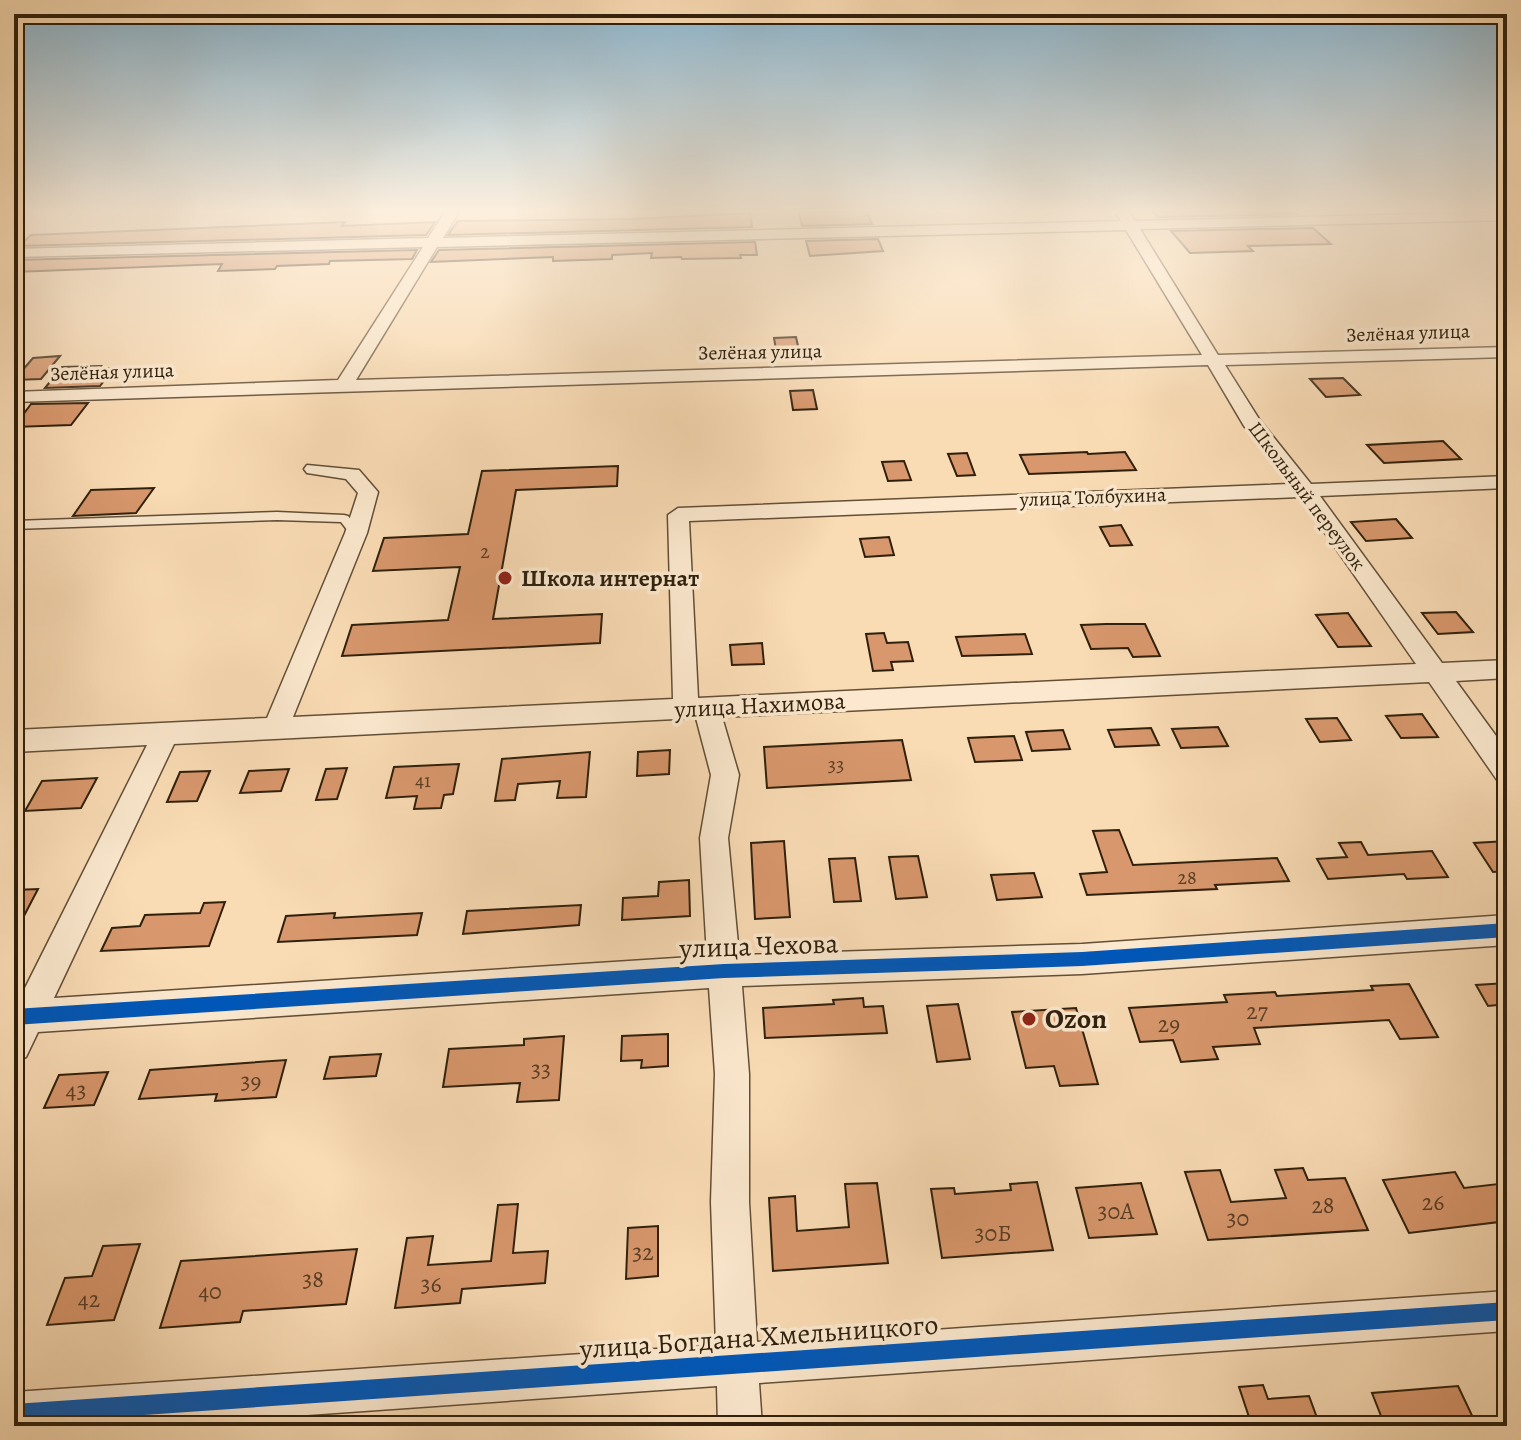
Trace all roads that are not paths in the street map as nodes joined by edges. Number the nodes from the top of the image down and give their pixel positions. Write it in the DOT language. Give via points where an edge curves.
graph roads {
  1 [pos="409,279"];
  2 [pos="1162,279"];
  3 [pos="1507,352"];
  4 [pos="1212,361"];
  5 [pos="344,385"];
  6 [pos="14,397"];
  7 [pos="314,469"];
  8 [pos="1507,482"];
  9 [pos="1304,488"];
  10 [pos="14,525"];
  11 [pos="356,533"];
  12 [pos="1507,669"];
  13 [pos="1436,673"];
  14 [pos="696,708"];
  15 [pos="276,727"];
  16 [pos="165,735"];
  17 [pos="14,741"];
  18 [pos="1507,772"];
  19 [pos="1507,930"];
  20 [pos="724,971"];
  21 [pos="21,1017"];
  22 [pos="14,1045"];
  23 [pos="1507,1311"];
  24 [pos="738,1362"];
  25 [pos="14,1414"];
  26 [pos="740,1426"];
  1 -- 5 [label="street"];
  2 -- 4 [label="street, Школьный переулок"];
  3 -- 4 [label="street, Зелёная улица"];
  4 -- 5 [label="street, Зелёная улица"];
  4 -- 9 [label="street, Школьный переулок" via="1251,422"];
  5 -- 6 [label="street, Зелёная улица"];
  7 -- 11 [label="street" via="352,474 368,492"];
  8 -- 9 [label="street, улица Толбухина"];
  9 -- 13 [label="street, Школьный переулок"];
  9 -- 14 [label="street, улица Толбухина" via="678,515"];
  10 -- 11 [label="lane" via="277,516 344,519"];
  11 -- 15 [label="street"];
  12 -- 13 [label="street, улица Нахимова"];
  13 -- 14 [label="street, улица Нахимова"];
  13 -- 18 [label="street, Школьный переулок"];
  14 -- 15 [label="street, улица Нахимова"];
  14 -- 20 [label="street" via="725,775 714,838"];
  15 -- 16 [label="street, улица Нахимова"];
  16 -- 17 [label="street, улица Нахимова"];
  16 -- 21 [label="street"];
  19 -- 20 [label="street, улица Чехова" via="1082,959"];
  20 -- 21 [label="street, улица Чехова"];
  20 -- 24 [label="street" via="732,1074 730,1202"];
  21 -- 22 [label="street"];
  23 -- 24 [label="street, улица Богдана Хмельницкого"];
  24 -- 25 [label="street, улица Богдана Хмельницкого"];
  24 -- 26 [label="street"];
}
